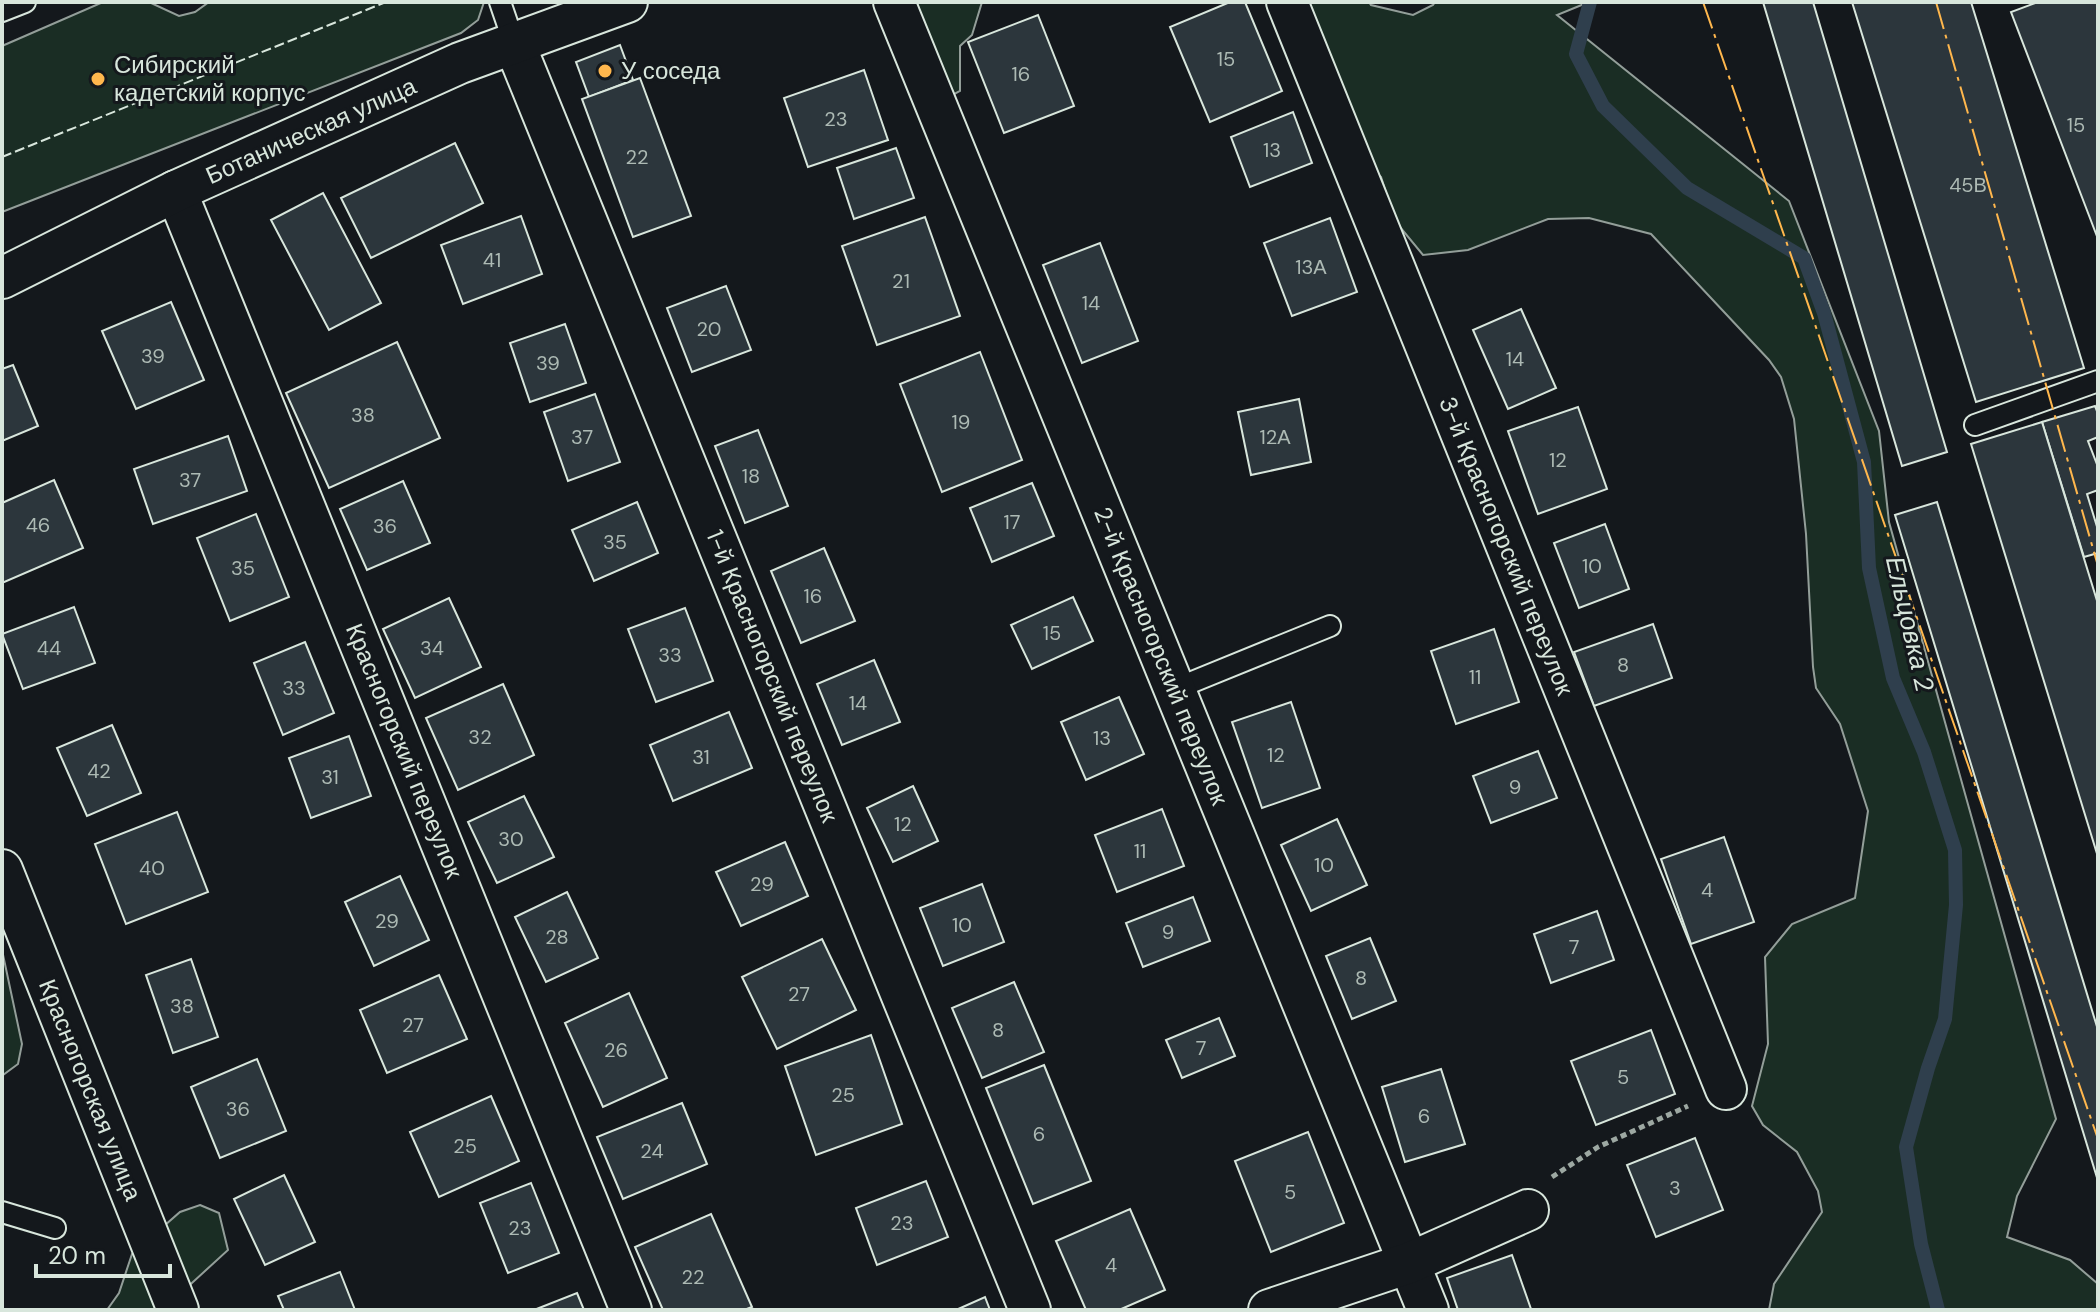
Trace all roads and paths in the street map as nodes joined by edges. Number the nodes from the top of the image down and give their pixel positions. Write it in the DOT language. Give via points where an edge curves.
graph roads {
  1 [pos="25,2"];
  2 [pos="500,2"];
  3 [pos="627,2"];
  4 [pos="894,2"];
  5 [pos="1287,2"];
  6 [pos="2,11"];
  7 [pos="514,43"];
  8 [pos="176,191"];
  9 [pos="2,278"];
  10 [pos="2098,381"];
  11 [pos="1975,425"];
  12 [pos="1330,626"];
  13 [pos="1175,689"];
  14 [pos="2,870"];
  15 [pos="1726,1089"];
  16 [pos="1528,1210"];
  17 [pos="2,1212"];
  18 [pos="55,1228"];
  19 [pos="1409,1263"];
  20 [pos="178,1310"];
  21 [pos="631,1310"];
  22 [pos="1030,1310"];
  23 [pos="1269,1310"];
  24 [pos="1428,1310"];
  1 -- 6 [label="lane"];
  2 -- 7 [label="lane"];
  3 -- 7 [label="street, Ботаническая улица"];
  4 -- 13 [label="street, 2-й Красногорский переулок"];
  5 -- 15 [label="street, 3-й Красногорский переулок"];
  7 -- 8 [label="street, Ботаническая улица"];
  7 -- 22 [label="street, 1-й Красногорский переулок"];
  8 -- 9 [label="street, Ботаническая улица"];
  8 -- 21 [label="street, Красногорский переулок"];
  10 -- 11 [label="lane"];
  12 -- 13 [label="lane"];
  13 -- 19 [label="street, 2-й Красногорский переулок"];
  14 -- 20 [label="street, Красногорская улица"];
  15 -- 16 [label="path" via="1598,1147 1545,1181"];
  16 -- 19 [label="street"];
  17 -- 18 [label="lane"];
  19 -- 23 [label="street"];
  19 -- 24 [label="street, 2-й Красногорский переулок"];
}
